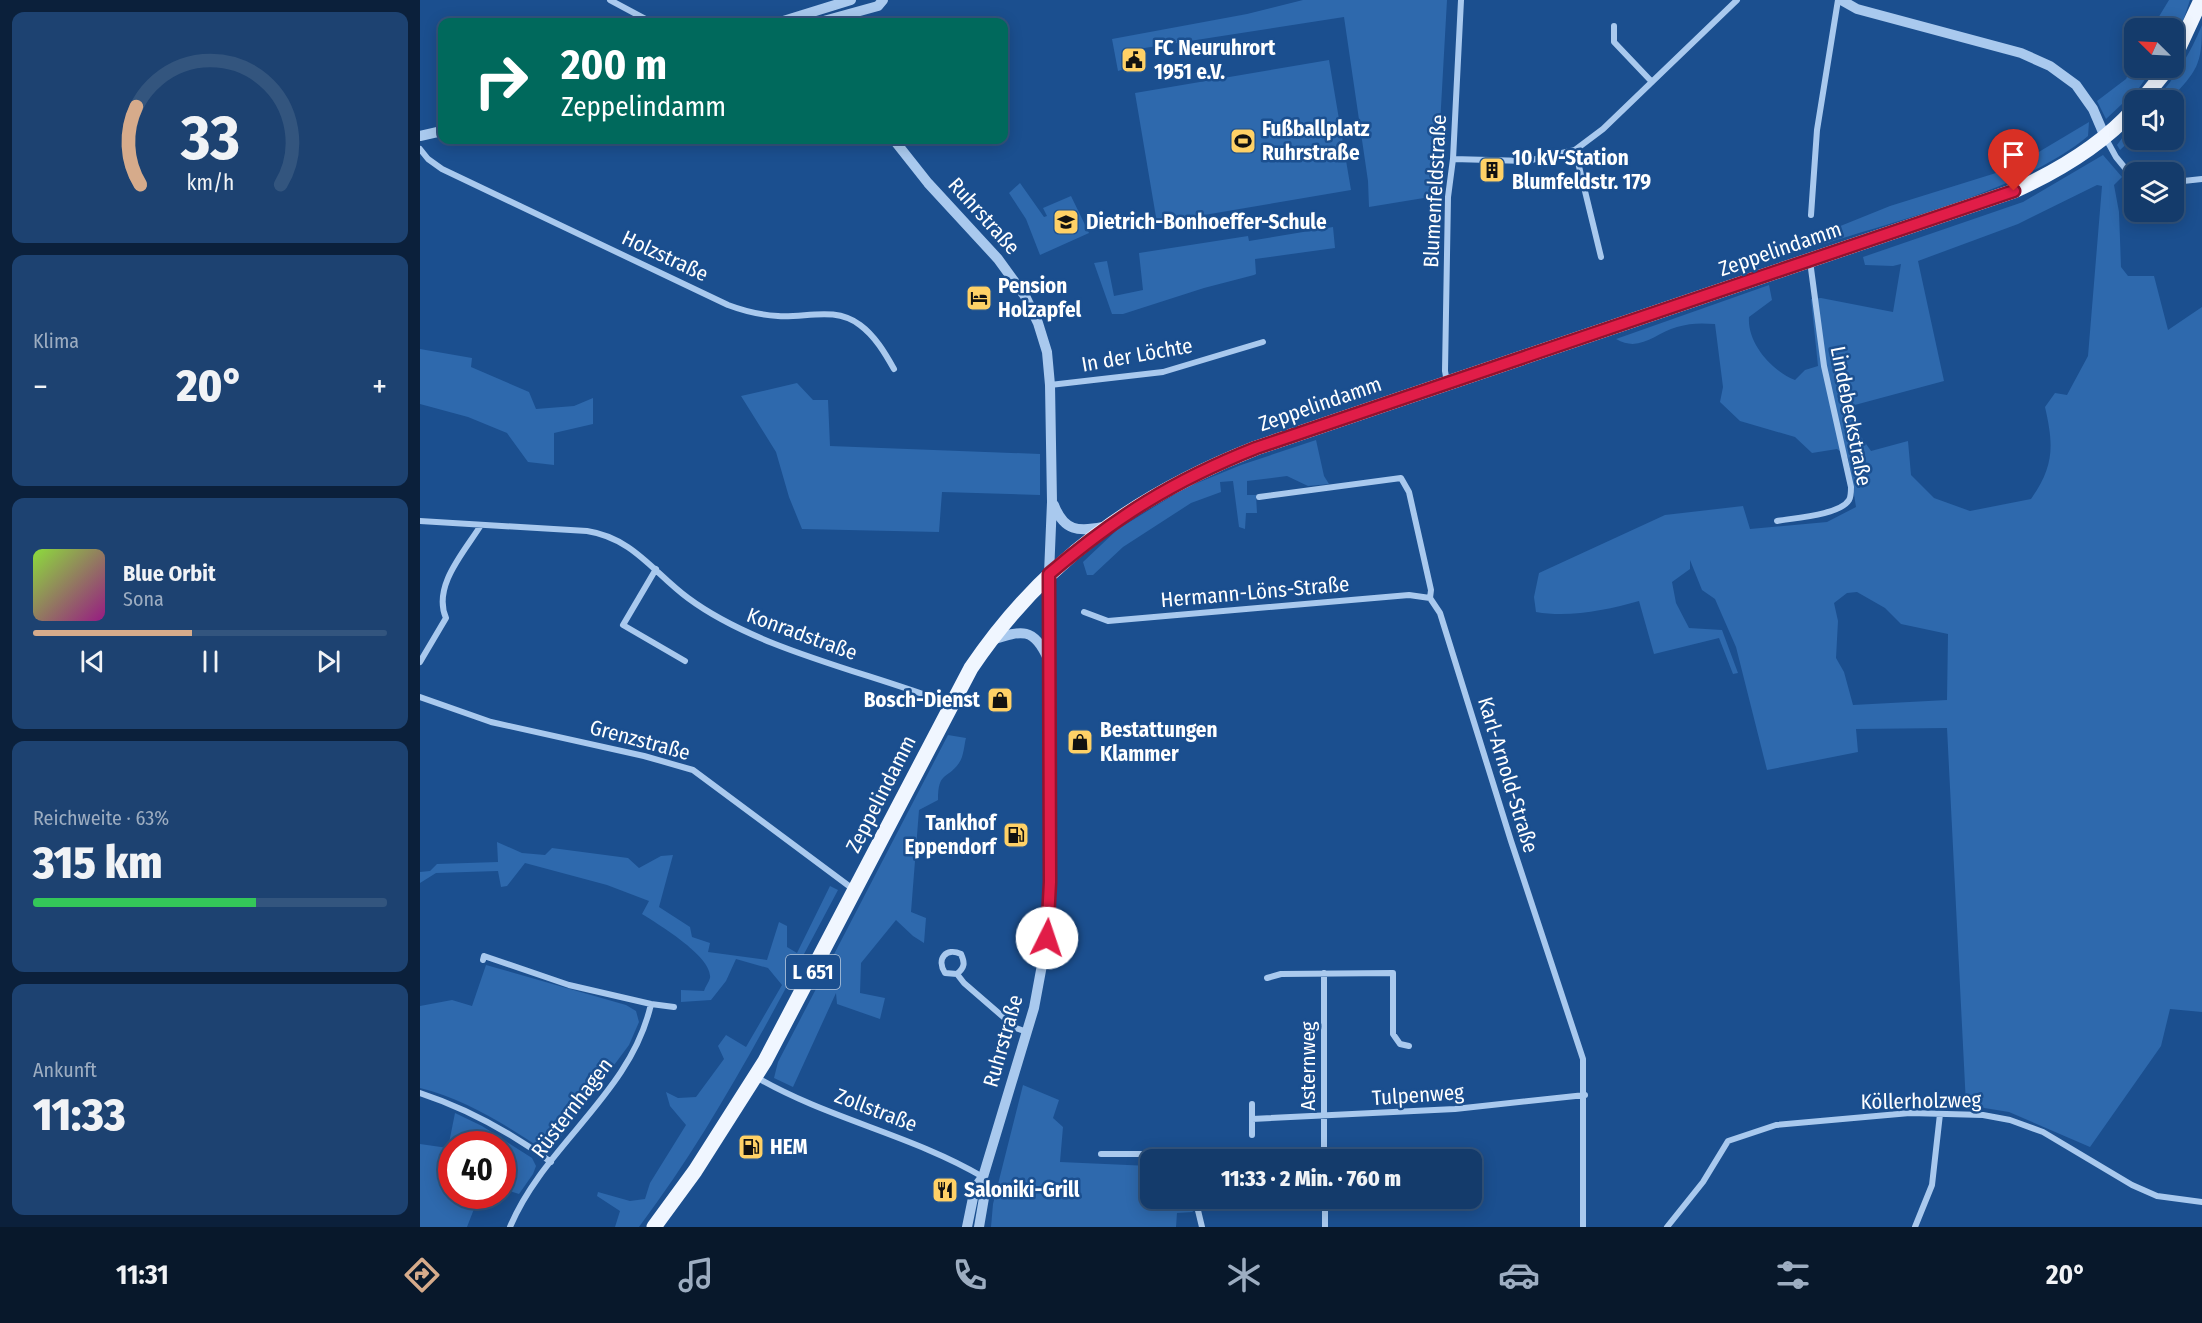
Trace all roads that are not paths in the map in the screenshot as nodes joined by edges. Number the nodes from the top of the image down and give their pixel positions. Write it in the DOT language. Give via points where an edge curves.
graph roads {
  1 [pos="610,0"];
  2 [pos="883,0"];
  3 [pos="1461,0"];
  4 [pos="1737,0"];
  5 [pos="1840,0"];
  6 [pos="2201,0"];
  7 [pos="845,1"];
  8 [pos="830,3"];
  9 [pos="644,18"];
  10 [pos="791,18"];
  11 [pos="833,18"];
  12 [pos="847,18"];
  13 [pos="849,18"];
  14 [pos="1614,26"];
  15 [pos="2184,40"];
  16 [pos="2160,78"];
  17 [pos="1652,82"];
  18 [pos="2150,90"];
  19 [pos="2124,118"];
  20 [pos="438,132"];
  21 [pos="420,136"];
  22 [pos="2105,136"];
  23 [pos="897,144"];
  24 [pos="420,149"];
  25 [pos="1575,150"];
  26 [pos="1453,159"];
  27 [pos="2124,167"];
  28 [pos="2202,179"];
  29 [pos="2184,181"];
  30 [pos="1811,215"];
  31 [pos="1601,257"];
  32 [pos="1810,261"];
  33 [pos="1263,342"];
  34 [pos="894,369"];
  35 [pos="1447,383"];
  36 [pos="1050,385"];
  37 [pos="1258,498"];
  38 [pos="1052,502"];
  39 [pos="1777,520"];
  40 [pos="420,521"];
  41 [pos="481,525"];
  42 [pos="1110,525"];
  43 [pos="656,569"];
  44 [pos="1049,574"];
  45 [pos="1430,598"];
  46 [pos="1084,612"];
  47 [pos="989,641"];
  48 [pos="685,661"];
  49 [pos="420,662"];
  50 [pos="1050,663"];
  51 [pos="420,697"];
  52 [pos="950,704"];
  53 [pos="855,890"];
  54 [pos="483,960"];
  55 [pos="1324,973"];
  56 [pos="957,974"];
  57 [pos="1267,978"];
  58 [pos="651,1004"];
  59 [pos="674,1007"];
  60 [pos="1028,1032"];
  61 [pos="1409,1046"];
  62 [pos="755,1077"];
  63 [pos="420,1093"];
  64 [pos="1585,1095"];
  65 [pos="1252,1104"];
  66 [pos="1940,1114"];
  67 [pos="1324,1117"];
  68 [pos="1252,1119"];
  69 [pos="1252,1135"];
  70 [pos="1324,1149"];
  71 [pos="1101,1154"];
  72 [pos="1140,1154"];
  73 [pos="552,1162"];
  74 [pos="983,1177"];
  75 [pos="2202,1202"];
  76 [pos="1198,1209"];
  77 [pos="1325,1209"];
  78 [pos="510,1227"];
  79 [pos="654,1227"];
  80 [pos="967,1227"];
  81 [pos="979,1227"];
  82 [pos="1202,1227"];
  83 [pos="1325,1227"];
  84 [pos="1583,1227"];
  85 [pos="1667,1227"];
  86 [pos="1915,1227"];
  1 -- 9 [label="street"];
  2 -- 13 [label="street"];
  3 -- 26 [label="street, Blumenfeldstraße"];
  4 -- 17 [label="street"];
  5 -- 22 [label="street" via="1857,9 2021,53 2050,66 2076,85"];
  5 -- 30 [label="street" via="1817,130"];
  6 -- 15 [label="main road"];
  7 -- 8 [label="street"];
  7 -- 12 [label="street"];
  8 -- 10 [label="street"];
  8 -- 11 [label="street"];
  14 -- 17 [label="street" via="1614,42"];
  16 -- 18 [label="main road"];
  17 -- 25 [label="street"];
  19 -- 22 [label="main road, L 651"];
  20 -- 21 [label="street"];
  22 -- 27 [label="street"];
  22 -- 32 [label="main road, Zeppelindamm / L 651" via="2039,180 2014,191"];
  23 -- 36 [label="street, Ruhrstraße" via="998,259 1025,296 1047,352"];
  24 -- 34 [label="street, Holzstraße" via="442,169 728,305 765,315 846,317 867,331"];
  25 -- 26 [label="street" via="1527,161"];
  25 -- 31 [label="street"];
  26 -- 35 [label="street, Blumenfeldstraße" via="1448,197"];
  28 -- 29 [label="street"];
  32 -- 35 [label="main road, Zeppelindamm / L 651"];
  32 -- 39 [label="street, Lindebeckstraße" via="1824,366 1851,487 1850,500 1829,512"];
  33 -- 36 [label="street, In der Löchte" via="1163,372"];
  35 -- 42 [label="main road, Zeppelindamm / L 651" via="1199,470"];
  36 -- 38 [label="street, Ruhrstraße"];
  37 -- 45 [label="street, Karl-Arnold-Straße" via="1401,478 1409,492"];
  38 -- 42 [label="street" via="1059,520 1080,530"];
  38 -- 44 [label="street, Ruhrstraße"];
  40 -- 41 [label="street, Konradstraße"];
  41 -- 43 [label="street, Konradstraße" via="603,534 623,542"];
  41 -- 49 [label="street" via="444,585 441,607 446,618"];
  42 -- 44 [label="main road, Zeppelindamm / L 651"];
  43 -- 48 [label="street" via="623,625"];
  43 -- 52 [label="street, Konradstraße" via="686,597 743,631"];
  44 -- 47 [label="main road, Zeppelindamm / L 651"];
  44 -- 50 [label="street, Ruhrstraße"];
  45 -- 46 [label="street, Hermann-Löns-Straße" via="1409,595 1108,621"];
  45 -- 64 [label="street, Karl-Arnold-Straße" via="1440,613 1574,1026 1583,1059"];
  47 -- 50 [label="street" via="1016,632 1032,635 1041,643"];
  47 -- 52 [label="main road, Zeppelindamm / L 651"];
  50 -- 60 [label="street, Ruhrstraße" via="1049,904 1041,975"];
  51 -- 53 [label="street, Grenzstraße" via="491,722 693,770"];
  52 -- 53 [label="main road, Zeppelindamm / L 651"];
  53 -- 62 [label="main road, Zeppelindamm / L 651"];
  54 -- 58 [label="street" via="484,956 569,984"];
  55 -- 57 [label="street"];
  55 -- 61 [label="street" via="1393,973 1393,1034 1400,1044"];
  55 -- 67 [label="street, Asternweg"];
  56 -- 56 [label="street" via="945,973 941,966 946,952 961,954 963,969"];
  56 -- 60 [label="street" via="1016,1029"];
  58 -- 59 [label="street"];
  58 -- 73 [label="street, Rüsternhagen" via="646,1030 629,1059"];
  60 -- 74 [label="street, Ruhrstraße"];
  62 -- 74 [label="street, Zollstraße" via="792,1096 946,1155"];
  62 -- 79 [label="main road, Zeppelindamm / L 651"];
  63 -- 73 [label="street" via="489,1121"];
  64 -- 67 [label="street, Tulpenweg" via="1455,1109"];
  64 -- 84 [label="street, Karl-Arnold-Straße"];
  65 -- 68 [label="street"];
  66 -- 75 [label="street, Köllerholzweg" via="1983,1115 2024,1124 2153,1195"];
  66 -- 85 [label="street, Köllerholzweg" via="1910,1113 1776,1125 1728,1141 1703,1182"];
  66 -- 86 [label="street" via="1932,1185"];
  67 -- 68 [label="street, Tulpenweg"];
  67 -- 70 [label="street, Asternweg"];
  68 -- 69 [label="street"];
  71 -- 72 [label="street"];
  73 -- 78 [label="street, Rüsternhagen" via="522,1201"];
  74 -- 80 [label="street, Ruhrstraße" via="975,1188"];
  74 -- 81 [label="street, Ruhrstraße" via="985,1192"];
  76 -- 82 [label="street"];
  77 -- 83 [label="street"];
}
